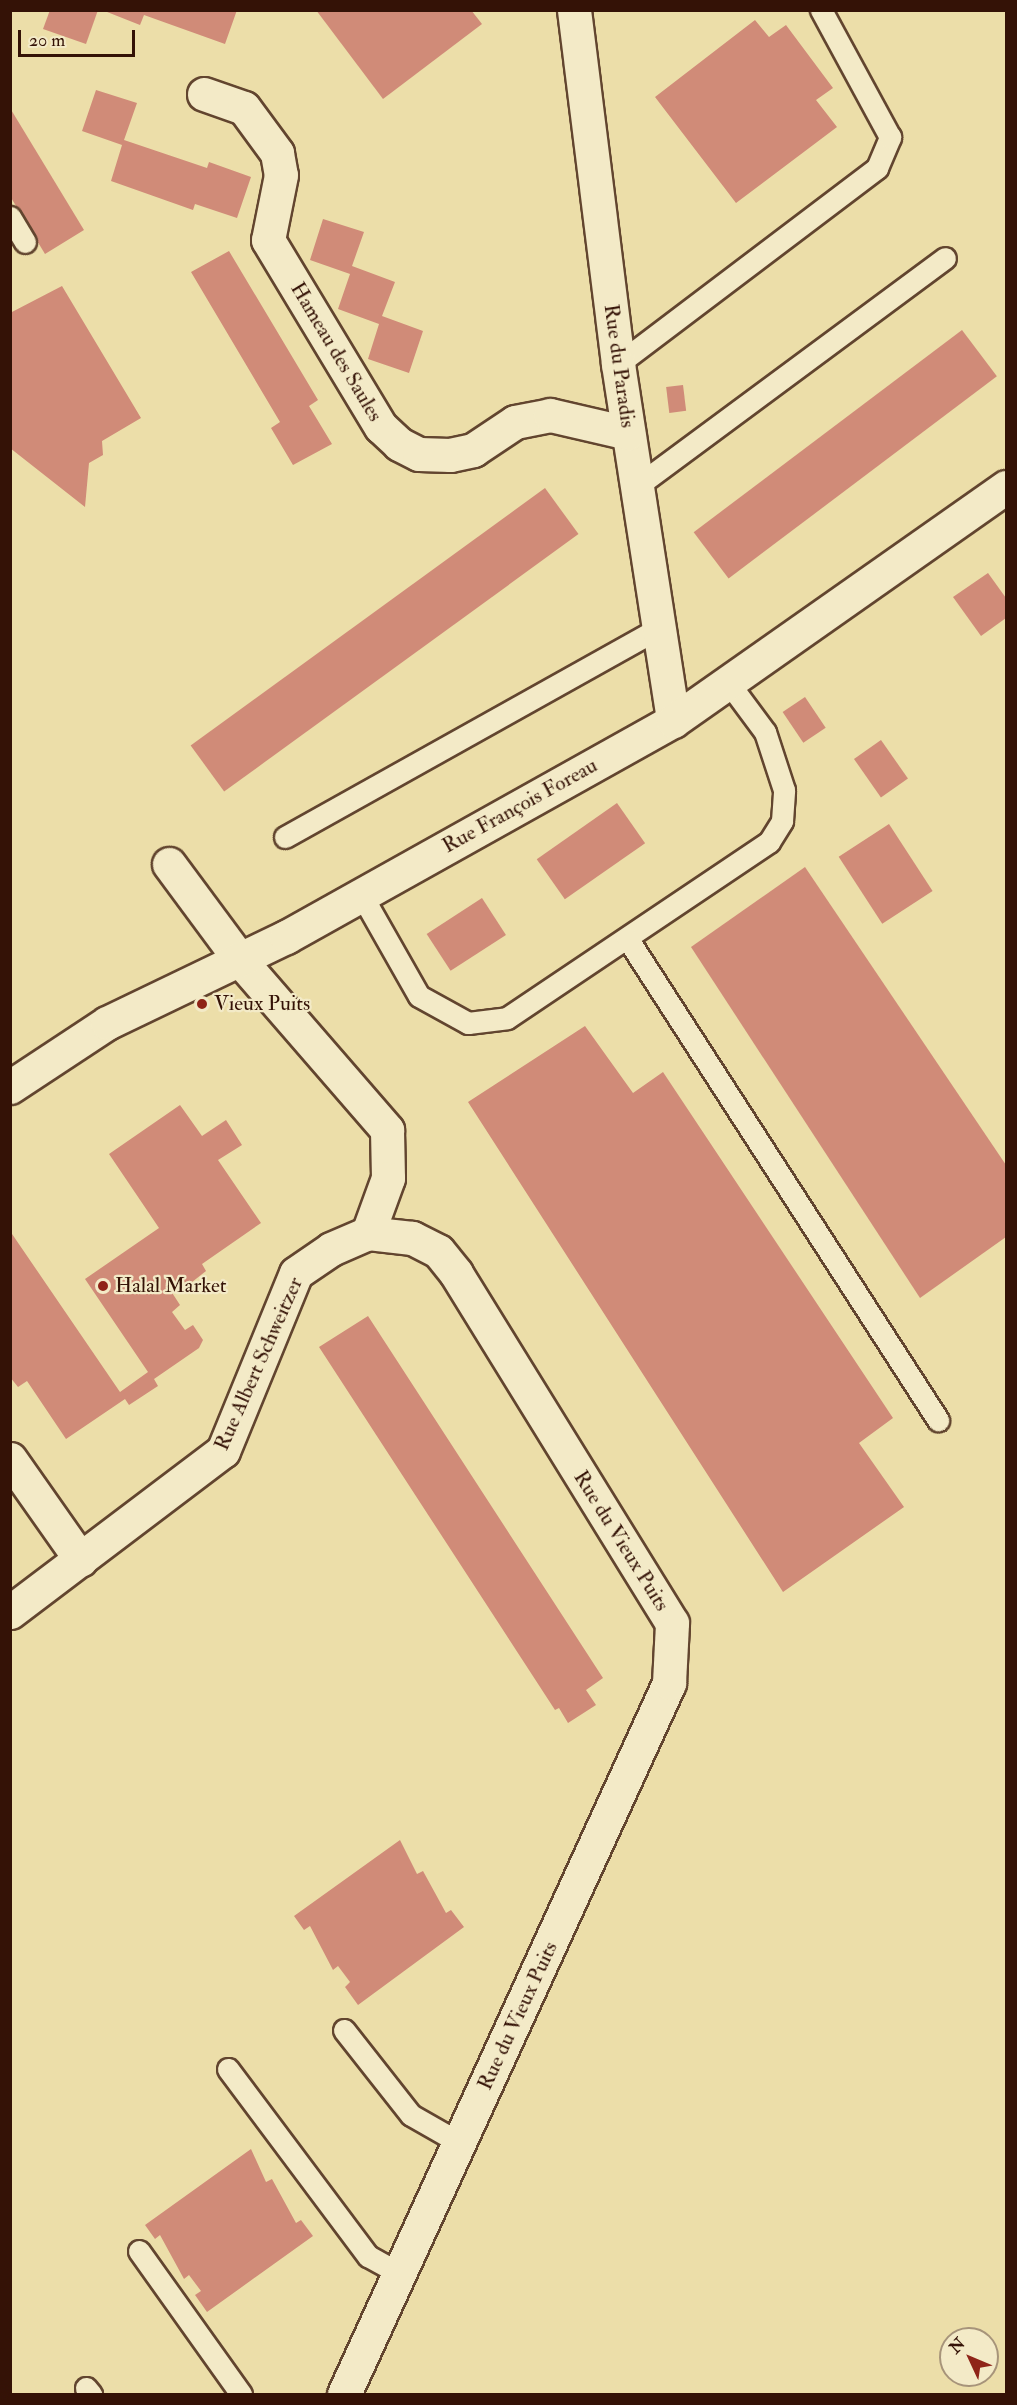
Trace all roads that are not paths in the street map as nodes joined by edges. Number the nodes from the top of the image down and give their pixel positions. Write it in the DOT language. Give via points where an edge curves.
graph roads {
  1 [pos="574,10"];
  2 [pos="821,10"];
  3 [pos="204,94"];
  4 [pos="10,217"];
  5 [pos="25,242"];
  6 [pos="945,258"];
  7 [pos="618,364"];
  8 [pos="628,433"];
  9 [pos="637,486"];
  10 [pos="1006,487"];
  11 [pos="659,628"];
  12 [pos="728,682"];
  13 [pos="673,721"];
  14 [pos="285,837"];
  15 [pos="170,864"];
  16 [pos="361,894"];
  17 [pos="627,938"];
  18 [pos="240,960"];
  19 [pos="10,1088"];
  20 [pos="368,1233"];
  21 [pos="938,1420"];
  22 [pos="10,1459"];
  23 [pos="81,1560"];
  24 [pos="10,1612"];
  25 [pos="344,2030"];
  26 [pos="228,2069"];
  27 [pos="460,2143"];
  28 [pos="139,2251"];
  29 [pos="399,2274"];
  30 [pos="241,2394"];
  31 [pos="344,2394"];
  1 -- 7 [label="street, Rue du Paradis"];
  2 -- 7 [label="lane" via="890,137 877,168"];
  3 -- 8 [label="street, Hameau des Saules" via="244,108 277,153 281,175 268,240 381,427 399,444 419,454 450,455 472,450 515,422 550,415"];
  4 -- 5 [label="lane"];
  6 -- 9 [label="lane"];
  7 -- 8 [label="street, Rue du Paradis"];
  8 -- 9 [label="street, Rue du Paradis"];
  9 -- 11 [label="street, Rue du Paradis"];
  10 -- 12 [label="street, Rue François Foreau"];
  11 -- 13 [label="street, Rue du Paradis"];
  11 -- 14 [label="lane"];
  12 -- 13 [label="street, Rue François Foreau"];
  12 -- 17 [label="lane" via="765,732 784,790 782,821 769,842"];
  13 -- 16 [label="street, Rue François Foreau"];
  15 -- 18 [label="street"];
  16 -- 17 [label="lane" via="419,996 468,1023 507,1018"];
  16 -- 18 [label="street, Rue François Foreau"];
  17 -- 21 [label="lane"];
  18 -- 19 [label="street, Rue François Foreau" via="107,1023"];
  18 -- 20 [label="street" via="387,1130 388,1178"];
  20 -- 23 [label="street, Rue Albert Schweitzer" via="331,1249 296,1273 223,1452"];
  20 -- 27 [label="street, Rue du Vieux Puits" via="412,1238 438,1251 456,1274 672,1623 669,1683"];
  22 -- 23 [label="street"];
  23 -- 24 [label="street, Rue Albert Schweitzer"];
  25 -- 27 [label="lane" via="411,2115"];
  26 -- 29 [label="lane" via="368,2256"];
  27 -- 29 [label="street, Rue du Vieux Puits"];
  28 -- 30 [label="lane"];
  29 -- 31 [label="street, Rue du Vieux Puits"];
}
